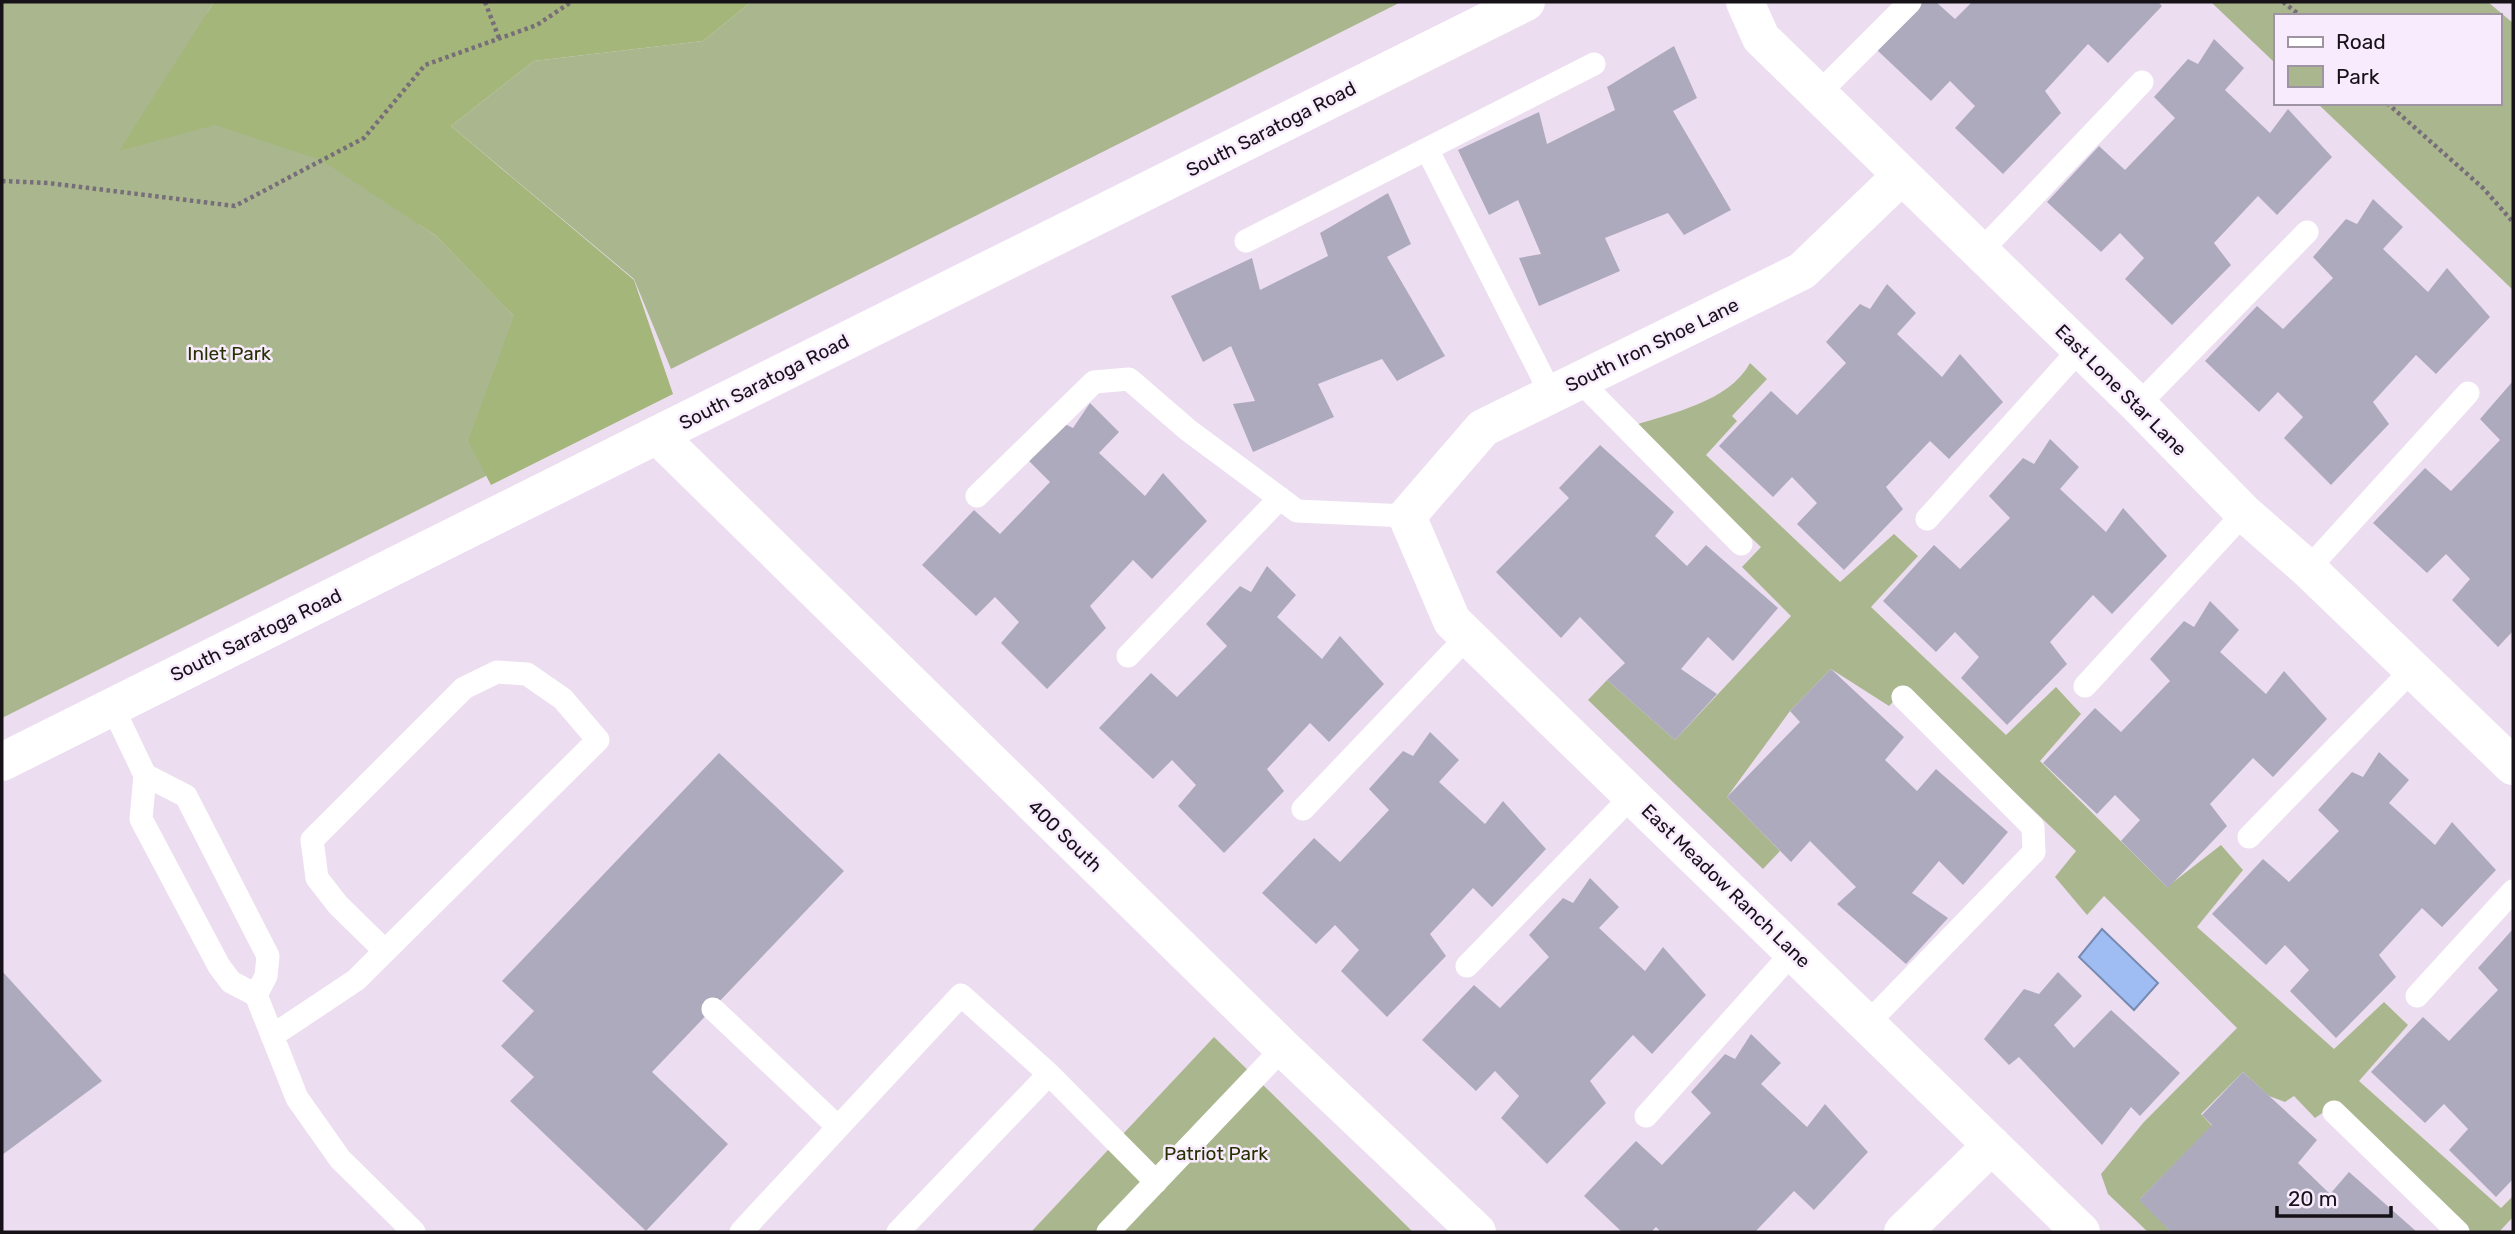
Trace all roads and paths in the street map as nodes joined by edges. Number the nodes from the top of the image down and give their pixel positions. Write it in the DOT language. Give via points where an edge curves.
graph roads {
  1 [pos="485,2"];
  2 [pos="571,2"];
  3 [pos="1526,2"];
  4 [pos="1745,2"];
  5 [pos="1910,2"];
  6 [pos="2283,2"];
  7 [pos="2298,14"];
  8 [pos="499,38"];
  9 [pos="1594,64"];
  10 [pos="2142,82"];
  11 [pos="1818,94"];
  12 [pos="2389,105"];
  13 [pos="1427,149"];
  14 [pos="1901,176"];
  15 [pos="2,181"];
  16 [pos="2513,222"];
  17 [pos="2307,232"];
  18 [pos="1246,241"];
  19 [pos="1980,252"];
  20 [pos="2080,349"];
  21 [pos="1565,387"];
  22 [pos="2468,393"];
  23 [pos="2138,404"];
  24 [pos="657,435"];
  25 [pos="977,496"];
  26 [pos="1280,498"];
  27 [pos="2244,513"];
  28 [pos="1407,516"];
  29 [pos="1927,519"];
  30 [pos="1741,544"];
  31 [pos="2308,569"];
  32 [pos="1468,636"];
  33 [pos="1128,656"];
  34 [pos="2413,669"];
  35 [pos="2085,686"];
  36 [pos="1903,697"];
  37 [pos="112,706"];
  38 [pos="2,762"];
  39 [pos="2513,766"];
  40 [pos="145,775"];
  41 [pos="1632,796"];
  42 [pos="1303,809"];
  43 [pos="2249,837"];
  44 [pos="2513,891"];
  45 [pos="385,951"];
  46 [pos="1793,952"];
  47 [pos="1467,966"];
  48 [pos="256,995"];
  49 [pos="2417,996"];
  50 [pos="712,1009"];
  51 [pos="1867,1024"];
  52 [pos="272,1036"];
  53 [pos="1283,1048"];
  54 [pos="1049,1074"];
  55 [pos="2334,1112"];
  56 [pos="1646,1116"];
  57 [pos="838,1127"];
  58 [pos="1992,1145"];
  59 [pos="1156,1182"];
  60 [pos="414,1232"];
  61 [pos="741,1232"];
  62 [pos="898,1232"];
  63 [pos="1108,1232"];
  64 [pos="1477,1232"];
  65 [pos="1903,1232"];
  66 [pos="2081,1232"];
  67 [pos="2458,1232"];
  1 -- 8 [label="path"];
  2 -- 8 [label="path" via="537,24"];
  3 -- 24 [label="street, South Saratoga Road"];
  4 -- 11 [label="street, East Lone Star Lane" via="1760,38"];
  5 -- 11 [label="lane"];
  6 -- 7 [label="path"];
  8 -- 15 [label="path" via="425,65 364,138 235,206"];
  9 -- 13 [label="lane"];
  10 -- 19 [label="lane"];
  11 -- 14 [label="street, East Lone Star Lane"];
  12 -- 16 [label="path" via="2483,188"];
  13 -- 18 [label="lane"];
  13 -- 21 [label="lane"];
  14 -- 19 [label="street, East Lone Star Lane"];
  14 -- 21 [label="street, South Iron Shoe Lane" via="1802,271"];
  17 -- 23 [label="lane"];
  19 -- 20 [label="street, East Lone Star Lane"];
  20 -- 23 [label="street, East Lone Star Lane"];
  20 -- 29 [label="lane"];
  21 -- 28 [label="street, South Iron Shoe Lane" via="1483,428"];
  21 -- 30 [label="lane"];
  22 -- 31 [label="lane"];
  23 -- 27 [label="street, East Lone Star Lane"];
  24 -- 37 [label="street, South Saratoga Road"];
  24 -- 53 [label="street, 400 South"];
  25 -- 26 [label="lane" via="1094,382 1129,379 1188,430"];
  26 -- 28 [label="lane" via="1297,511"];
  26 -- 33 [label="lane"];
  27 -- 31 [label="street, East Lone Star Lane"];
  27 -- 35 [label="lane"];
  28 -- 32 [label="street, East Meadow Ranch Lane" via="1452,621"];
  31 -- 34 [label="street, East Lone Star Lane"];
  32 -- 41 [label="street, East Meadow Ranch Lane"];
  32 -- 42 [label="lane"];
  34 -- 39 [label="street, East Lone Star Lane"];
  34 -- 43 [label="lane"];
  36 -- 51 [label="lane" via="2033,827 2034,852"];
  37 -- 38 [label="street, South Saratoga Road"];
  37 -- 40 [label="lane"];
  40 -- 48 [label="lane" via="141,819 219,966 231,982"];
  40 -- 48 [label="lane" via="186,796 268,956 266,976"];
  41 -- 46 [label="street, East Meadow Ranch Lane"];
  41 -- 47 [label="lane"];
  44 -- 49 [label="lane"];
  45 -- 45 [label="lane" via="598,740 563,699 527,674 497,673 464,688 312,840 317,878"];
  45 -- 52 [label="lane" via="356,980"];
  46 -- 51 [label="street, East Meadow Ranch Lane"];
  46 -- 56 [label="lane"];
  48 -- 52 [label="lane"];
  50 -- 57 [label="lane"];
  51 -- 58 [label="street, East Meadow Ranch Lane"];
  52 -- 60 [label="lane" via="297,1098 341,1159"];
  53 -- 59 [label="lane"];
  53 -- 64 [label="street, 400 South"];
  54 -- 57 [label="lane" via="961,995"];
  54 -- 59 [label="lane"];
  54 -- 62 [label="lane"];
  55 -- 67 [label="lane"];
  57 -- 61 [label="lane"];
  58 -- 65 [label="street"];
  58 -- 66 [label="street, East Meadow Ranch Lane"];
  59 -- 63 [label="lane"];
}
